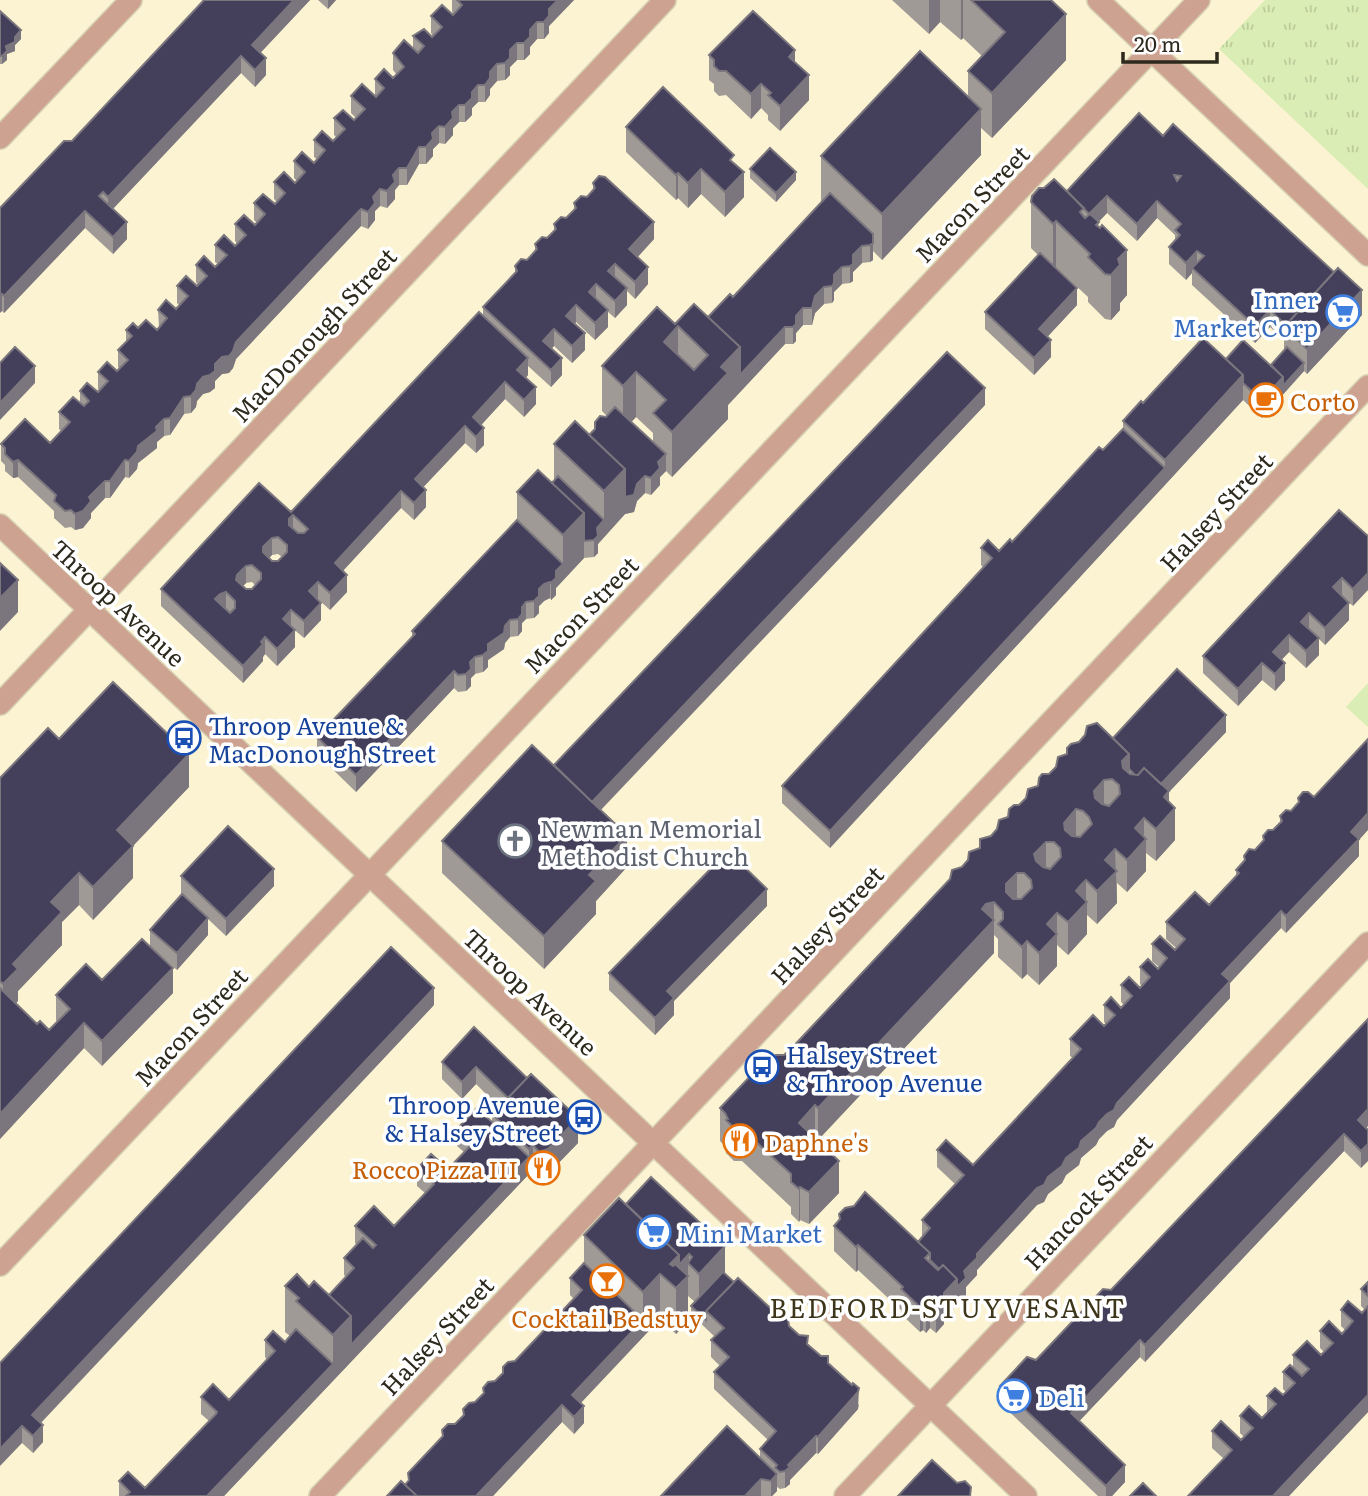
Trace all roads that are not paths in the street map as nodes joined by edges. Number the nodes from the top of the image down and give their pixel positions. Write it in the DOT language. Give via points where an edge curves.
graph roads {
  1 [pos="131,0"];
  2 [pos="665,0"];
  3 [pos="1098,0"];
  4 [pos="1199,0"];
  5 [pos="1152,50"];
  6 [pos="0,138"];
  7 [pos="1368,255"];
  8 [pos="1368,386"];
  9 [pos="0,525"];
  10 [pos="89,610"];
  11 [pos="0,704"];
  12 [pos="369,874"];
  13 [pos="1368,943"];
  14 [pos="653,1142"];
  15 [pos="0,1265"];
  16 [pos="931,1406"];
  17 [pos="320,1496"];
  18 [pos="845,1496"];
  19 [pos="1026,1496"];
  1 -- 6 [label="street"];
  2 -- 10 [label="street, MacDonough Street"];
  3 -- 5 [label="street"];
  4 -- 5 [label="street, Macon Street"];
  5 -- 7 [label="street"];
  5 -- 12 [label="street, Macon Street"];
  8 -- 14 [label="street, Halsey Street"];
  9 -- 10 [label="street, Throop Avenue"];
  10 -- 11 [label="street, MacDonough Street"];
  10 -- 12 [label="street, Throop Avenue"];
  12 -- 14 [label="street, Throop Avenue"];
  12 -- 15 [label="street, Macon Street"];
  13 -- 16 [label="street, Hancock Street"];
  14 -- 16 [label="street, Throop Avenue"];
  14 -- 17 [label="street, Halsey Street"];
  16 -- 18 [label="street, Hancock Street"];
  16 -- 19 [label="street, Throop Avenue"];
}
